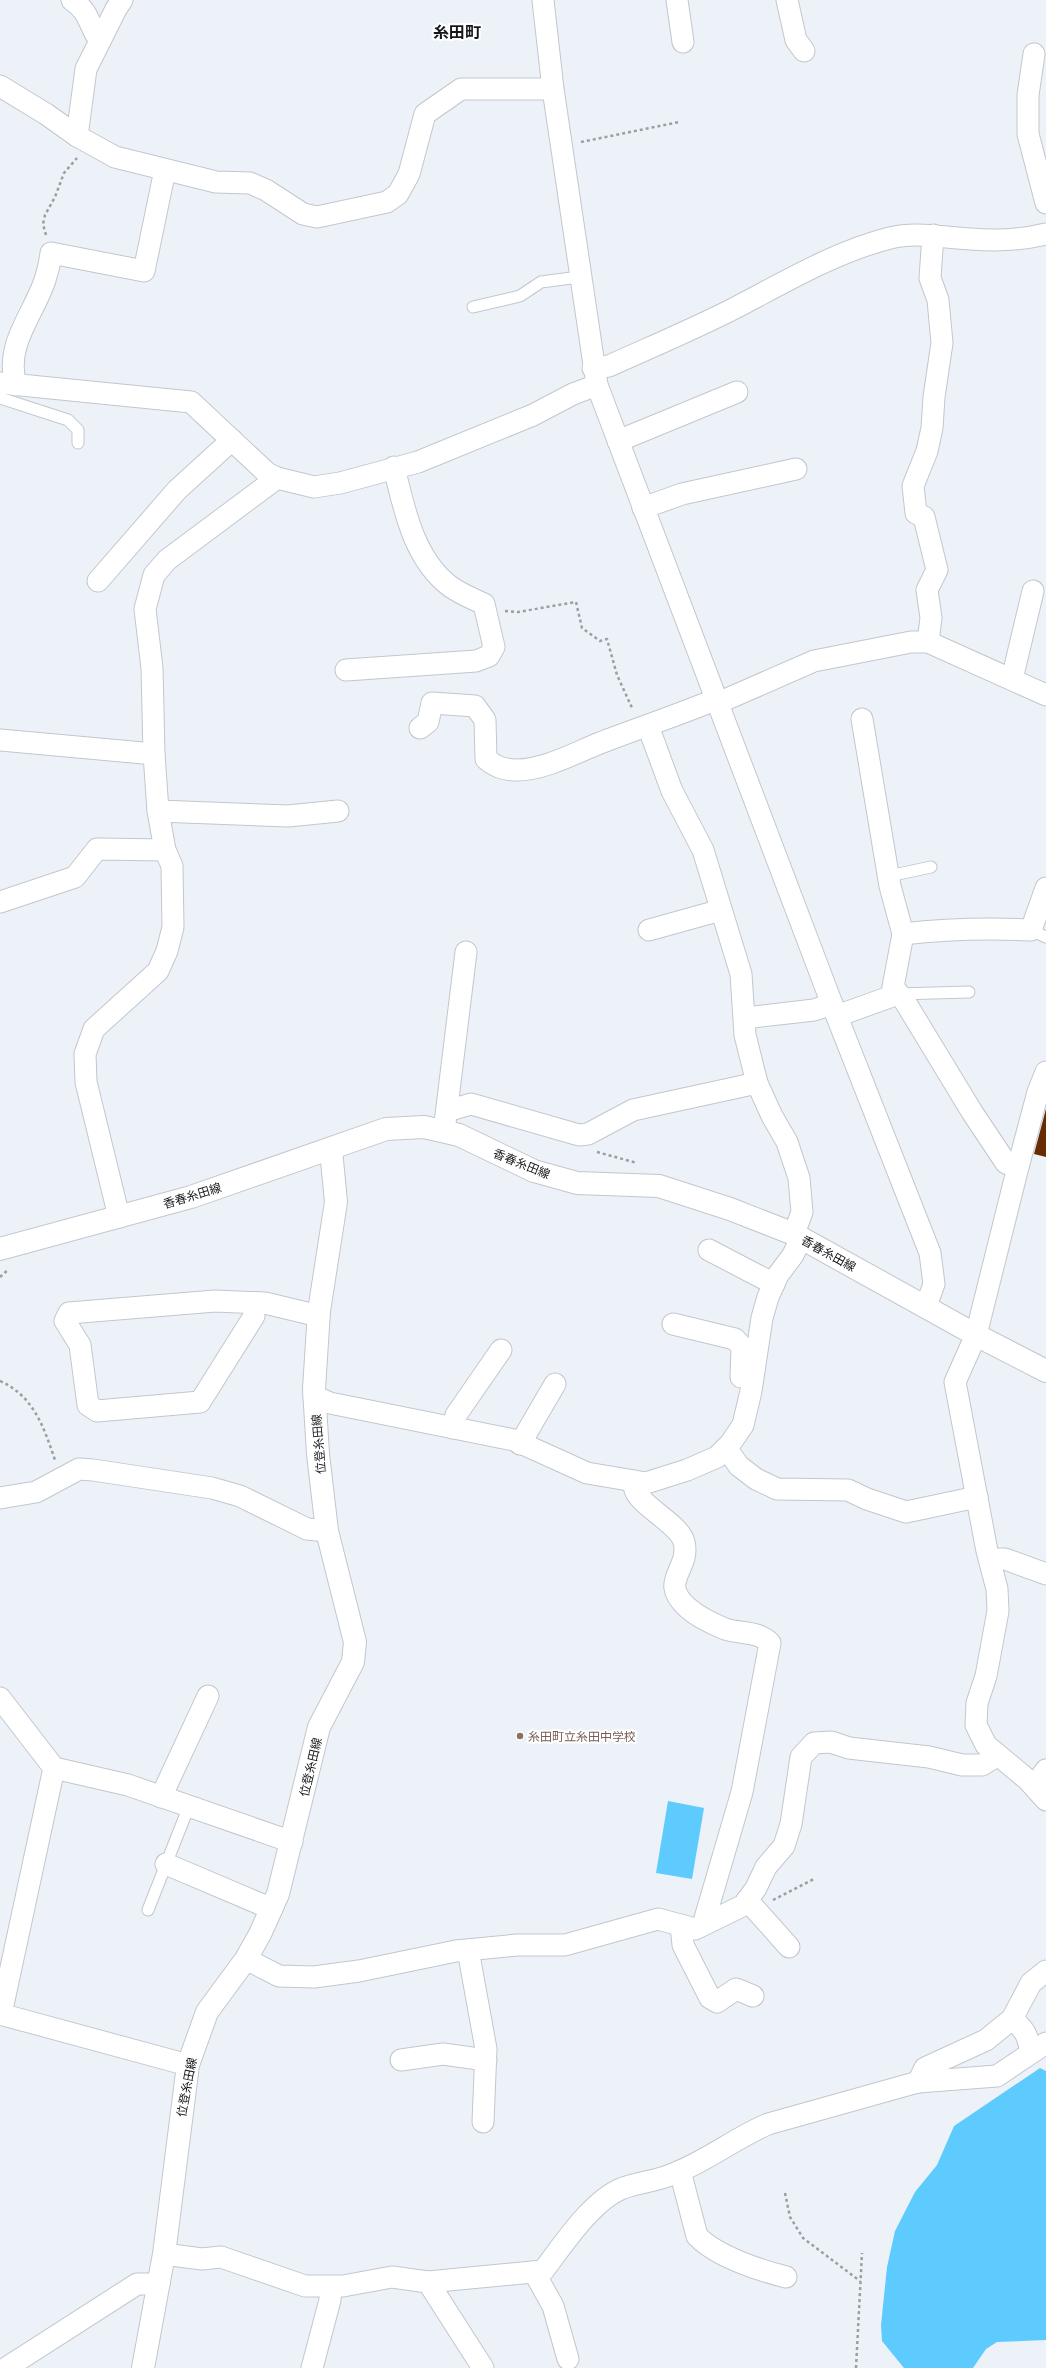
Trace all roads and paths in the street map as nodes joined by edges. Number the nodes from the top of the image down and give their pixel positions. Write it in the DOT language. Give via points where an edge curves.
graph roads {
  1 [pos="72,0"];
  2 [pos="122,0"];
  3 [pos="543,0"];
  4 [pos="677,0"];
  5 [pos="787,0"];
  6 [pos="100,41"];
  7 [pos="683,42"];
  8 [pos="804,51"];
  9 [pos="1034,54"];
  10 [pos="0,86"];
  11 [pos="553,89"];
  12 [pos="679,122"];
  13 [pos="1038,138"];
  14 [pos="85,141"];
  15 [pos="561,146"];
  16 [pos="165,170"];
  17 [pos="1046,204"];
  18 [pos="1046,234"];
  19 [pos="933,235"];
  20 [pos="51,252"];
  21 [pos="579,277"];
  22 [pos="473,307"];
  23 [pos="595,377"];
  24 [pos="8,384"];
  25 [pos="737,392"];
  26 [pos="0,398"];
  27 [pos="232,440"];
  28 [pos="618,441"];
  29 [pos="78,443"];
  30 [pos="394,467"];
  31 [pos="796,470"];
  32 [pos="277,478"];
  33 [pos="643,508"];
  34 [pos="98,581"];
  35 [pos="1033,591"];
  36 [pos="484,604"];
  37 [pos="928,642"];
  38 [pos="346,670"];
  39 [pos="1012,679"];
  40 [pos="1046,695"];
  41 [pos="718,701"];
  42 [pos="862,719"];
  43 [pos="648,726"];
  44 [pos="420,728"];
  45 [pos="0,740"];
  46 [pos="154,754"];
  47 [pos="158,811"];
  48 [pos="338,811"];
  49 [pos="165,850"];
  50 [pos="931,868"];
  51 [pos="888,876"];
  52 [pos="1046,888"];
  53 [pos="0,902"];
  54 [pos="721,910"];
  55 [pos="649,930"];
  56 [pos="903,934"];
  57 [pos="1038,934"];
  58 [pos="466,952"];
  59 [pos="969,992"];
  60 [pos="898,994"];
  61 [pos="835,1010"];
  62 [pos="745,1018"];
  63 [pos="1046,1072"];
  64 [pos="757,1083"];
  65 [pos="445,1121"];
  66 [pos="331,1150"];
  67 [pos="1018,1167"];
  68 [pos="119,1217"];
  69 [pos="797,1236"];
  70 [pos="0,1249"];
  71 [pos="710,1250"];
  72 [pos="774,1284"];
  73 [pos="254,1303"];
  74 [pos="926,1306"];
  75 [pos="319,1316"];
  76 [pos="673,1324"];
  77 [pos="976,1335"];
  78 [pos="501,1350"];
  79 [pos="1046,1371"];
  80 [pos="753,1380"];
  81 [pos="0,1381"];
  82 [pos="555,1384"];
  83 [pos="314,1396"];
  84 [pos="453,1428"];
  85 [pos="520,1444"];
  86 [pos="726,1448"];
  87 [pos="60,1477"];
  88 [pos="633,1480"];
  89 [pos="977,1497"];
  90 [pos="0,1498"];
  91 [pos="327,1531"];
  92 [pos="990,1559"];
  93 [pos="1046,1574"];
  94 [pos="208,1696"];
  95 [pos="0,1698"];
  96 [pos="997,1756"];
  97 [pos="54,1768"];
  98 [pos="1042,1785"];
  99 [pos="161,1797"];
  100 [pos="189,1806"];
  101 [pos="292,1842"];
  102 [pos="166,1864"];
  103 [pos="814,1879"];
  104 [pos="751,1905"];
  105 [pos="272,1909"];
  106 [pos="148,1910"];
  107 [pos="681,1926"];
  108 [pos="703,1926"];
  109 [pos="789,1947"];
  110 [pos="468,1950"];
  111 [pos="246,1959"];
  112 [pos="1046,1971"];
  113 [pos="753,1996"];
  114 [pos="0,2014"];
  115 [pos="1012,2019"];
  116 [pos="1039,2048"];
  117 [pos="401,2060"];
  118 [pos="486,2060"];
  119 [pos="188,2065"];
  120 [pos="918,2082"];
  121 [pos="483,2122"];
  122 [pos="680,2171"];
  123 [pos="785,2193"];
  124 [pos="862,2253"];
  125 [pos="164,2254"];
  126 [pos="534,2272"];
  127 [pos="786,2277"];
  128 [pos="860,2281"];
  129 [pos="428,2282"];
  130 [pos="159,2284"];
  131 [pos="332,2287"];
  132 [pos="568,2359"];
  133 [pos="479,2366"];
  134 [pos="6,2368"];
  135 [pos="143,2368"];
  136 [pos="312,2368"];
  137 [pos="856,2368"];
  1 -- 6 [label="street" via="90,17 94,33"];
  2 -- 6 [label="street"];
  3 -- 11 [label="street"];
  4 -- 7 [label="street"];
  5 -- 8 [label="street" via="796,40"];
  6 -- 14 [label="street" via="86,69"];
  9 -- 13 [label="street" via="1028,95"];
  10 -- 14 [label="street"];
  11 -- 15 [label="street"];
  11 -- 16 [label="street" via="461,90 425,114 409,174 398,194 387,202 317,217 303,214 266,190 250,183 216,182"];
  12 -- 15 [label="path"];
  13 -- 17 [label="street"];
  14 -- 16 [label="street" via="115,157"];
  14 -- 20 [label="path" via="64,173 45,215 43,224"];
  15 -- 21 [label="street"];
  16 -- 20 [label="street" via="144,271"];
  18 -- 19 [label="street" via="1025,239 971,240"];
  19 -- 23 [label="street" via="891,237 854,249 803,272 734,309 609,366"];
  19 -- 37 [label="street" via="930,278 938,300 942,343 932,428 927,451 913,486 916,513 924,517 937,570 927,590 931,618"];
  20 -- 24 [label="street" via="45,281 16,342"];
  21 -- 22 [label="lane" via="541,282 520,296"];
  21 -- 23 [label="street"];
  23 -- 28 [label="street"];
  23 -- 30 [label="street" via="573,394 533,415 418,462"];
  24 -- 27 [label="street" via="191,402"];
  25 -- 28 [label="street"];
  26 -- 29 [label="lane" via="68,420 78,430"];
  27 -- 32 [label="street" via="267,473"];
  27 -- 34 [label="street" via="177,490"];
  28 -- 33 [label="street"];
  30 -- 32 [label="street" via="340,483 314,487"];
  30 -- 36 [label="street" via="420,551 434,571 452,587"];
  31 -- 33 [label="street" via="682,494"];
  32 -- 46 [label="street" via="167,560 154,575 145,609 152,668"];
  33 -- 41 [label="street"];
  35 -- 39 [label="street"];
  36 -- 38 [label="street" via="494,647 489,656 476,661"];
  36 -- 43 [label="path" via="500,611 518,612 576,602 582,628 600,641 607,639 617,676 639,721"];
  37 -- 39 [label="street"];
  37 -- 41 [label="street" via="911,642 814,660"];
  39 -- 40 [label="street"];
  41 -- 43 [label="street"];
  41 -- 61 [label="street"];
  42 -- 51 [label="street"];
  43 -- 44 [label="street" via="536,768 517,770 497,768 486,760 485,720 474,706 432,703 428,722"];
  43 -- 54 [label="street" via="672,790 703,850"];
  45 -- 46 [label="street"];
  46 -- 47 [label="street"];
  47 -- 48 [label="street" via="288,816"];
  47 -- 49 [label="street"];
  49 -- 53 [label="street" via="97,849 75,877"];
  49 -- 68 [label="street" via="172,866 173,927 168,951 158,971 94,1029 85,1054 86,1082"];
  50 -- 51 [label="lane"];
  51 -- 56 [label="street"];
  52 -- 57 [label="street"];
  54 -- 55 [label="street"];
  54 -- 62 [label="street" via="741,974"];
  56 -- 57 [label="street" via="990,928"];
  56 -- 60 [label="street" via="893,987"];
  58 -- 65 [label="street"];
  59 -- 60 [label="lane"];
  60 -- 61 [label="street"];
  60 -- 67 [label="street" via="1006,1163"];
  61 -- 62 [label="street"];
  61 -- 74 [label="street" via="930,1253 934,1284"];
  62 -- 64 [label="street" via="745,1035"];
  63 -- 67 [label="street" via="1038,1092"];
  64 -- 65 [label="street" via="633,1110 588,1134 579,1135 471,1104"];
  64 -- 69 [label="street" via="787,1142 799,1178 802,1212"];
  65 -- 66 [label="main road, 香春糸田線" via="424,1126 386,1129"];
  65 -- 69 [label="main road, 香春糸田線" via="458,1135 534,1171 577,1183 659,1186 730,1209"];
  66 -- 68 [label="main road, 香春糸田線" via="191,1197"];
  66 -- 75 [label="main road, 位登糸田線" via="336,1202"];
  67 -- 77 [label="street"];
  68 -- 70 [label="main road, 香春糸田線"];
  69 -- 72 [label="street" via="793,1255"];
  69 -- 74 [label="main road, 香春糸田線"];
  71 -- 72 [label="street"];
  72 -- 80 [label="street" via="762,1318"];
  73 -- 73 [label="street" via="215,1301 69,1313 65,1321 80,1345 88,1406 97,1411 200,1402 254,1316"];
  73 -- 75 [label="street"];
  74 -- 77 [label="main road, 香春糸田線"];
  75 -- 83 [label="main road, 位登糸田線"];
  76 -- 80 [label="street" via="736,1339 742,1347 743,1367 740,1376"];
  77 -- 79 [label="main road, 香春糸田線"];
  77 -- 89 [label="street" via="955,1382"];
  78 -- 84 [label="street" via="456,1415"];
  80 -- 86 [label="street" via="743,1425"];
  81 -- 87 [label="path" via="27,1401 42,1422"];
  82 -- 85 [label="street"];
  83 -- 84 [label="street" via="330,1403"];
  83 -- 91 [label="main road, 位登糸田線"];
  84 -- 85 [label="street" via="514,1440"];
  85 -- 88 [label="street" via="587,1472"];
  86 -- 88 [label="street" via="717,1457 687,1470 646,1483"];
  86 -- 89 [label="street" via="739,1466 756,1479 777,1489 848,1490 906,1512"];
  87 -- 90 [label="street" via="36,1492"];
  87 -- 91 [label="street" via="79,1469 93,1470 212,1488 240,1496 307,1529"];
  88 -- 108 [label="street" via="636,1493 679,1533 684,1541 684,1557 674,1580 675,1594 687,1608 702,1618 725,1629 764,1637 770,1643 742,1792"];
  89 -- 92 [label="street"];
  91 -- 101 [label="main road, 位登糸田線" via="355,1642 352,1662 319,1727"];
  92 -- 93 [label="street" via="1005,1559"];
  92 -- 96 [label="street" via="998,1589 998,1611 986,1676 977,1704 976,1725 986,1745"];
  94 -- 99 [label="street"];
  95 -- 97 [label="street"];
  96 -- 98 [label="street"];
  96 -- 104 [label="street" via="982,1765 962,1765 929,1757 849,1748 831,1742 814,1743 801,1757 791,1824 784,1846 766,1867"];
  97 -- 99 [label="street" via="128,1785"];
  97 -- 114 [label="street"];
  99 -- 100 [label="street"];
  100 -- 101 [label="street"];
  100 -- 102 [label="lane"];
  101 -- 105 [label="main road, 位登糸田線"];
  102 -- 105 [label="street"];
  102 -- 106 [label="lane"];
  103 -- 104 [label="path"];
  104 -- 108 [label="street" via="744,1905"];
  104 -- 109 [label="street"];
  105 -- 111 [label="main road, 位登糸田線"];
  107 -- 108 [label="street" via="695,1929"];
  107 -- 110 [label="street" via="658,1919 565,1945 518,1945"];
  107 -- 113 [label="street" via="683,1945 710,1998 717,2002 736,1990"];
  110 -- 111 [label="street" via="314,1976 279,1976"];
  110 -- 118 [label="street"];
  111 -- 119 [label="main road, 位登糸田線" via="207,2012"];
  112 -- 115 [label="street" via="1031,1983"];
  114 -- 119 [label="street"];
  115 -- 116 [label="street"];
  115 -- 120 [label="street" via="986,2040 925,2068"];
  116 -- 120 [label="street" via="997,2076"];
  117 -- 118 [label="street" via="443,2054"];
  118 -- 121 [label="street"];
  119 -- 125 [label="main road, 位登糸田線"];
  120 -- 122 [label="street" via="768,2124 746,2133"];
  122 -- 126 [label="street" via="622,2189 601,2202 543,2271"];
  122 -- 127 [label="street" via="697,2236 704,2244 760,2271"];
  123 -- 128 [label="path" via="790,2217 803,2238"];
  124 -- 128 [label="path"];
  125 -- 130 [label="main road, 位登糸田線"];
  125 -- 131 [label="street" via="202,2259 221,2257 305,2286"];
  126 -- 129 [label="street"];
  126 -- 132 [label="street" via="553,2306"];
  128 -- 137 [label="path"];
  129 -- 131 [label="street" via="392,2277"];
  129 -- 133 [label="street"];
  130 -- 134 [label="street" via="137,2284"];
  130 -- 135 [label="main road, 位登糸田線"];
  131 -- 136 [label="street"];
}
